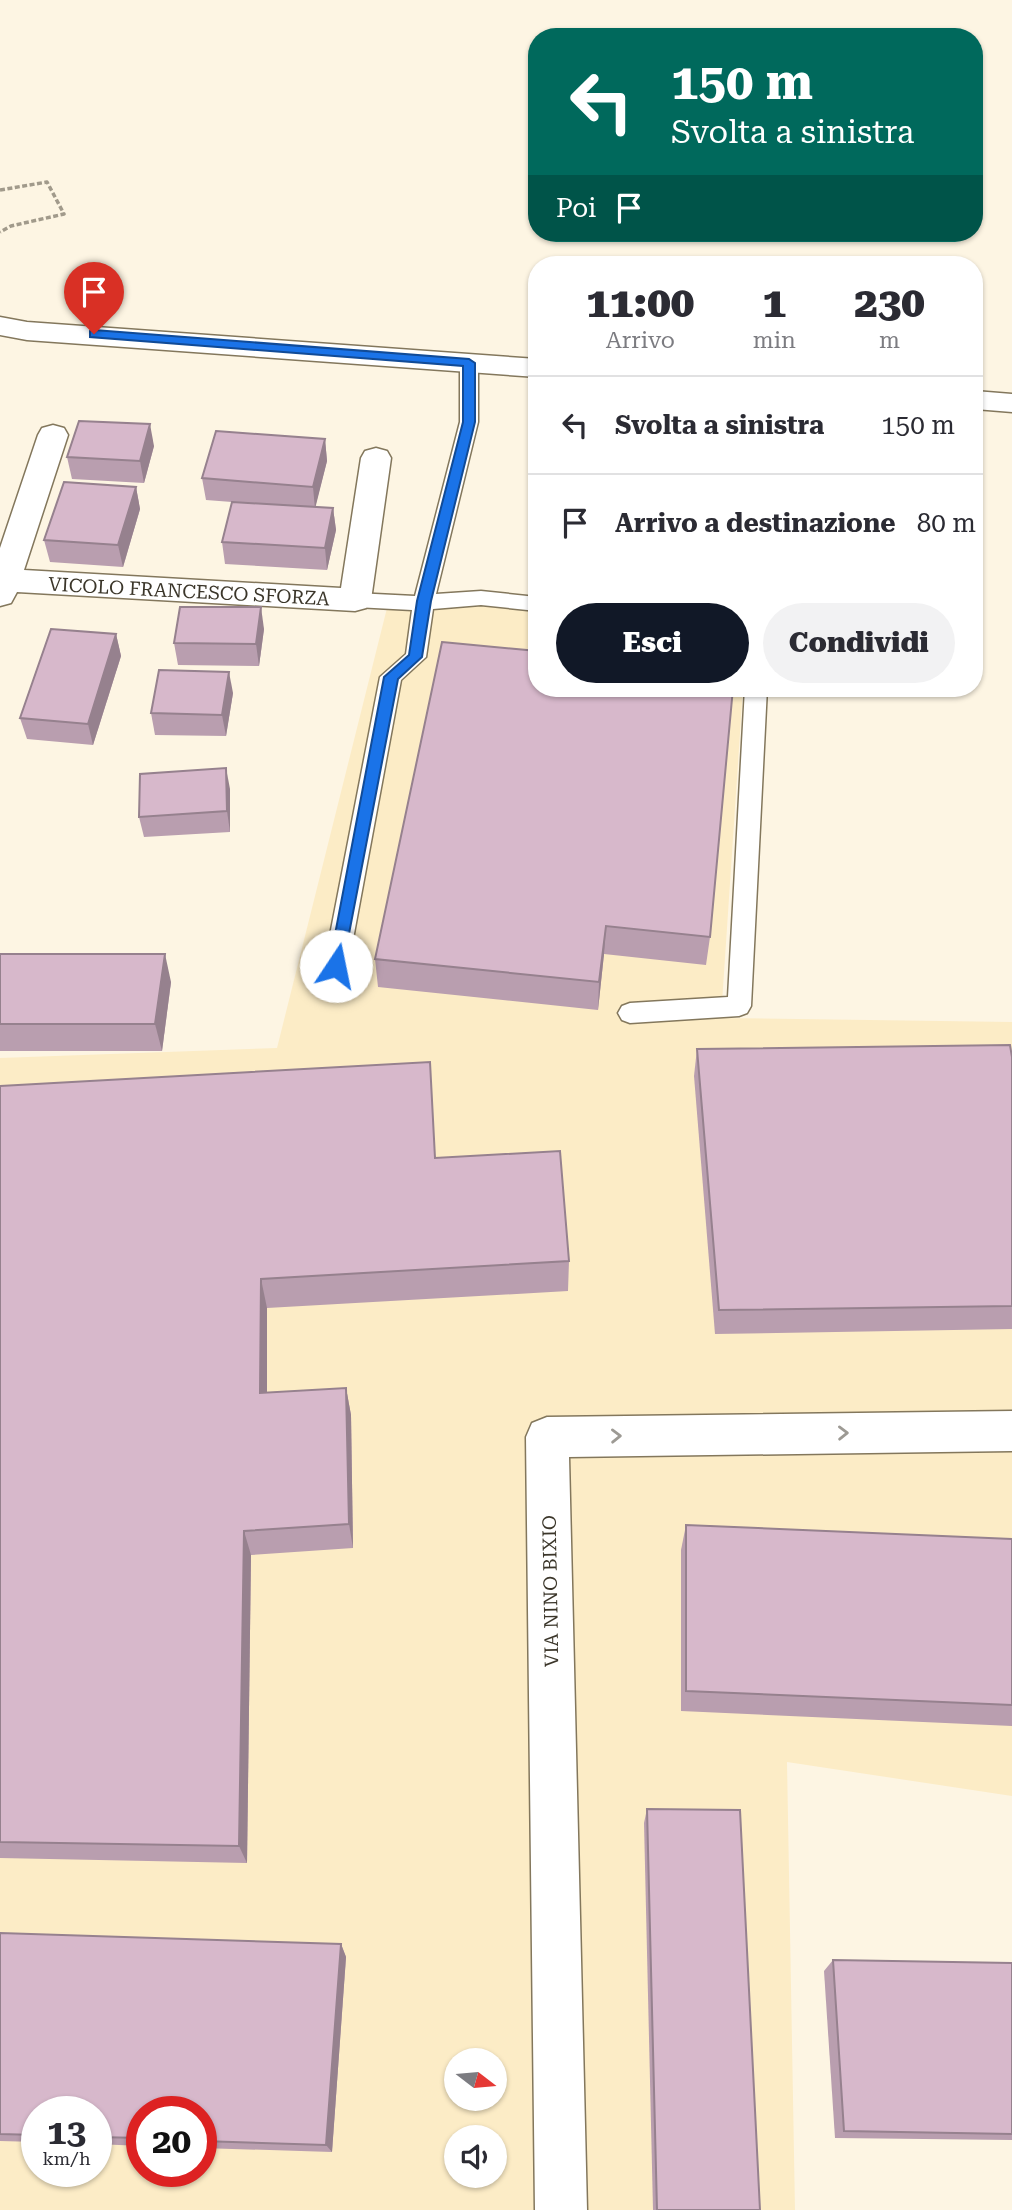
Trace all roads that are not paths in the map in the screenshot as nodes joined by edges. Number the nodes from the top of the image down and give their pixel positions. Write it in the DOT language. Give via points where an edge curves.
graph roads {
  1 [pos="0,304"];
  2 [pos="0,326"];
  3 [pos="67,332"];
  4 [pos="469,363"];
  5 [pos="528,367"];
  6 [pos="983,401"];
  7 [pos="1012,403"];
  8 [pos="53,435"];
  9 [pos="376,458"];
  10 [pos="2,585"];
  11 [pos="355,600"];
  12 [pos="424,601"];
  13 [pos="528,603"];
  14 [pos="756,697"];
  15 [pos="336,966"];
  16 [pos="630,1013"];
  17 [pos="1012,1431"];
  18 [pos="561,2210"];
  1 -- 3 [label="street"];
  2 -- 3 [label="street"];
  3 -- 4 [label="street"];
  4 -- 5 [label="street"];
  4 -- 12 [label="lane" via="469,422"];
  6 -- 7 [label="street"];
  8 -- 10 [label="street, VICOLO FRANCESCO SFORZA"];
  9 -- 11 [label="street, VICOLO FRANCESCO SFORZA"];
  10 -- 11 [label="street, VICOLO FRANCESCO SFORZA"];
  11 -- 12 [label="lane"];
  12 -- 13 [label="lane" via="481,598"];
  12 -- 15 [label="lane" via="416,657 391,677"];
  14 -- 16 [label="lane" via="739,1006"];
  18 -- 17 [label="street, VIA NINO BIXIO, one-way" via="547,1437"];
}
